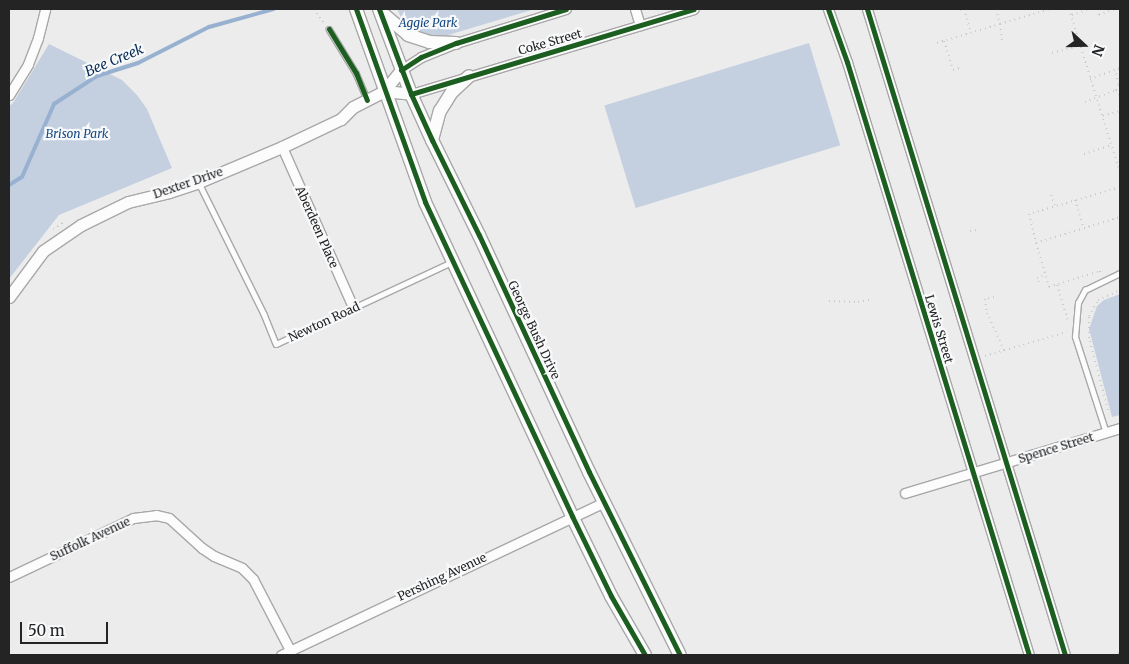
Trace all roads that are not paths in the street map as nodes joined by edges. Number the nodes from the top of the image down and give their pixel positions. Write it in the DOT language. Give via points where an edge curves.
graph roads {
  1 [pos="44,9"];
  2 [pos="356,9"];
  3 [pos="566,9"];
  4 [pos="635,9"];
  5 [pos="694,9"];
  6 [pos="828,9"];
  7 [pos="867,9"];
  8 [pos="380,10"];
  9 [pos="640,25"];
  10 [pos="329,29"];
  11 [pos="456,43"];
  12 [pos="401,70"];
  13 [pos="469,76"];
  14 [pos="384,91"];
  15 [pos="411,94"];
  16 [pos="9,95"];
  17 [pos="367,100"];
  18 [pos="432,140"];
  19 [pos="282,147"];
  20 [pos="199,182"];
  21 [pos="453,262"];
  22 [pos="1120,274"];
  23 [pos="9,297"];
  24 [pos="353,307"];
  25 [pos="1120,428"];
  26 [pos="1106,433"];
  27 [pos="1006,463"];
  28 [pos="972,473"];
  29 [pos="905,493"];
  30 [pos="604,502"];
  31 [pos="572,516"];
  32 [pos="9,577"];
  33 [pos="290,650"];
  34 [pos="282,655"];
  35 [pos="645,655"];
  36 [pos="680,655"];
  37 [pos="1029,655"];
  38 [pos="1065,655"];
  1 -- 16 [label="street" via="28,64"];
  2 -- 14 [label="main road"];
  3 -- 11 [label="street"];
  4 -- 9 [label="street"];
  5 -- 9 [label="street, Coke Street"];
  6 -- 28 [label="street, Lewis Street"];
  7 -- 27 [label="street, Lewis Street"];
  8 -- 11 [label="main road" via="408,36 428,42"];
  8 -- 12 [label="main road, George Bush Drive"];
  9 -- 13 [label="street, Coke Street"];
  10 -- 17 [label="lane" via="356,73"];
  11 -- 12 [label="street" via="421,57"];
  12 -- 14 [label="street"];
  12 -- 15 [label="main road, George Bush Drive"];
  13 -- 15 [label="street, Coke Street"];
  13 -- 18 [label="main road" via="452,92 440,112"];
  14 -- 15 [label="street"];
  14 -- 17 [label="street, Dexter Drive"];
  14 -- 21 [label="main road" via="425,202"];
  15 -- 18 [label="main road, George Bush Drive"];
  17 -- 19 [label="street, Dexter Drive" via="340,119"];
  18 -- 30 [label="main road, George Bush Drive"];
  19 -- 20 [label="street, Dexter Drive"];
  19 -- 24 [label="street, Aberdeen Place"];
  20 -- 23 [label="street, Dexter Drive" via="128,202 81,225 44,251"];
  20 -- 24 [label="lane, Newton Road" via="276,344"];
  21 -- 24 [label="lane, Newton Road" via="404,287"];
  21 -- 31 [label="main road"];
  22 -- 26 [label="lane" via="1084,290 1077,312 1075,337"];
  25 -- 26 [label="street, Spence Street"];
  26 -- 27 [label="street, Spence Street"];
  27 -- 28 [label="street, Spence Street"];
  27 -- 38 [label="street, Lewis Street"];
  28 -- 29 [label="street, Spence Street"];
  28 -- 37 [label="street, Lewis Street"];
  30 -- 31 [label="street, Pershing Avenue"];
  30 -- 36 [label="main road, George Bush Drive"];
  31 -- 33 [label="street, Pershing Avenue"];
  31 -- 35 [label="main road"];
  32 -- 33 [label="street, Suffolk Avenue" via="133,518 156,515 169,518 202,548 242,568 253,579"];
  33 -- 34 [label="street, Pershing Avenue"];
}
